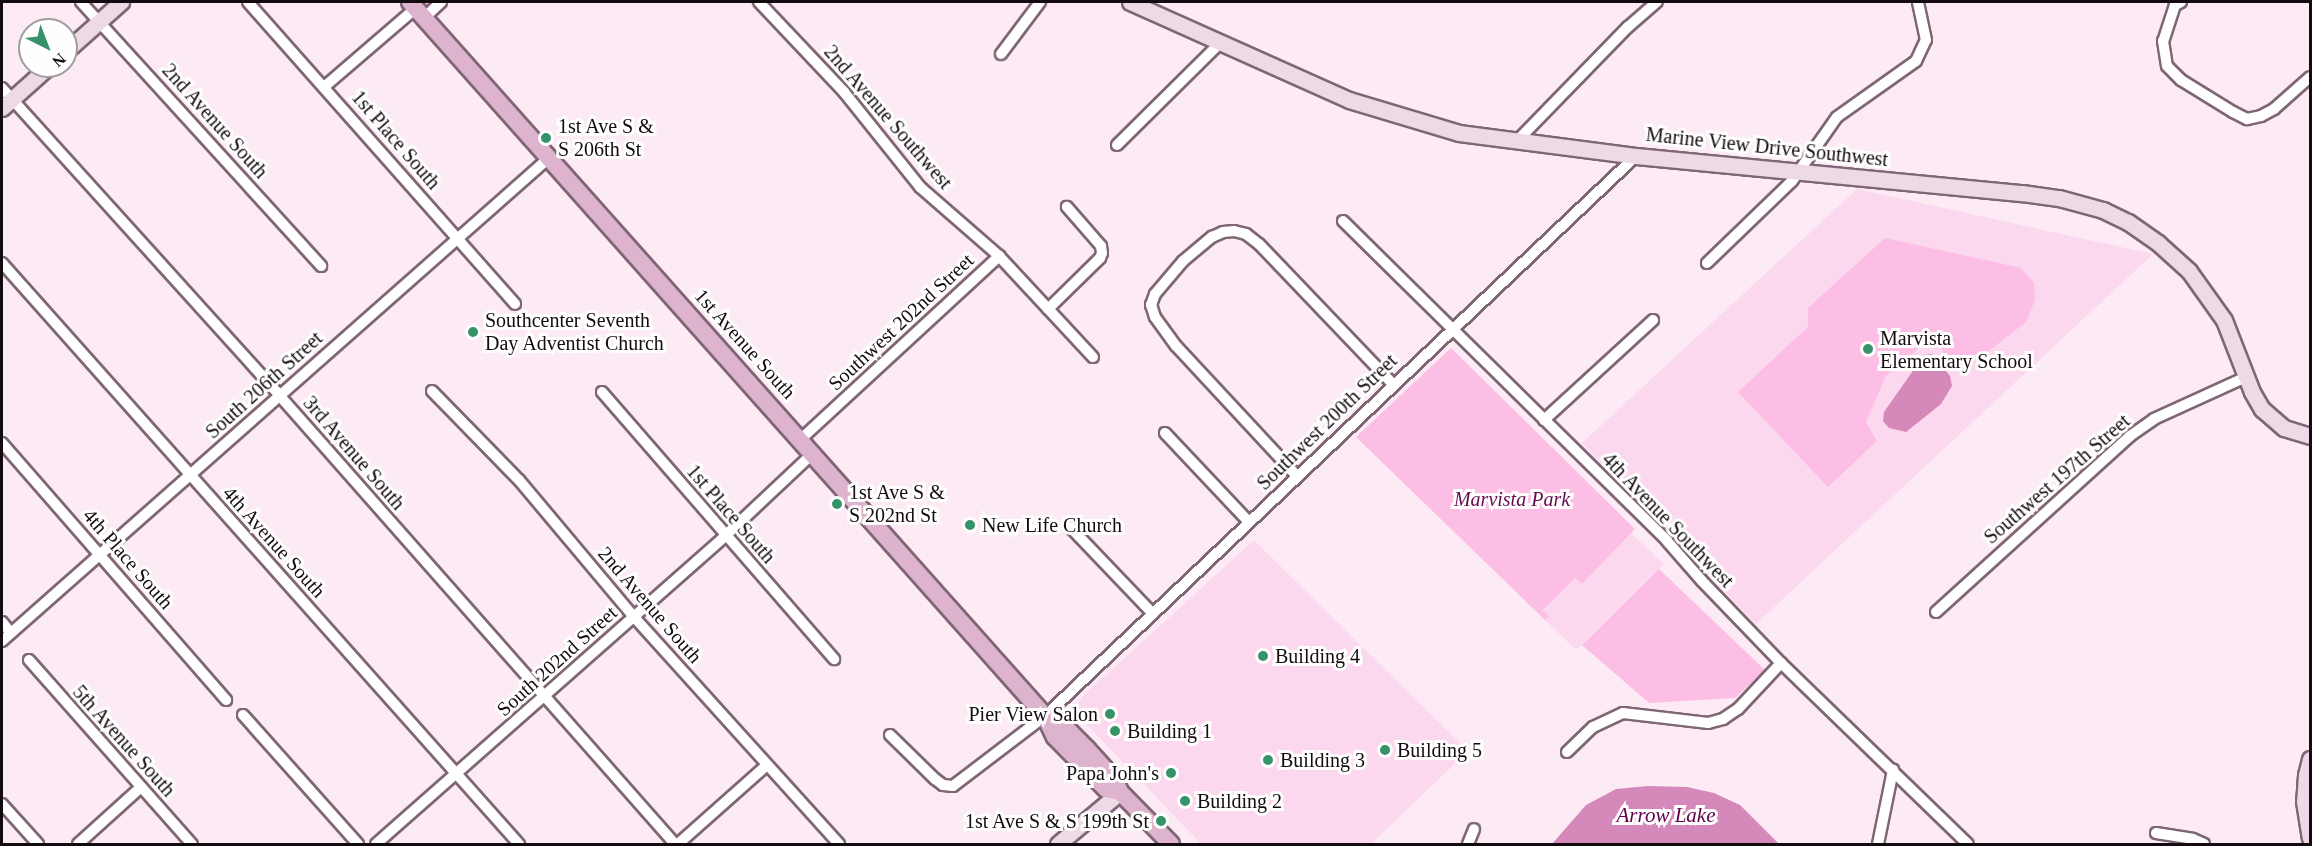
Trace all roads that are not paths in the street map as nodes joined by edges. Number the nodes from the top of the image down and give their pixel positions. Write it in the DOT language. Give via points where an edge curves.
graph roads {
  1 [pos="81,2"];
  2 [pos="121,2"];
  3 [pos="248,2"];
  4 [pos="441,2"];
  5 [pos="759,2"];
  6 [pos="1040,2"];
  7 [pos="1130,2"];
  8 [pos="1657,2"];
  9 [pos="1918,2"];
  10 [pos="2181,2"];
  11 [pos="417,9"];
  12 [pos="100,21"];
  13 [pos="78,40"];
  14 [pos="1220,43"];
  15 [pos="1001,54"];
  16 [pos="2310,77"];
  17 [pos="32,78"];
  18 [pos="324,87"];
  19 [pos="5,98"];
  20 [pos="1516,142"];
  21 [pos="1117,146"];
  22 [pos="1636,156"];
  23 [pos="550,157"];
  24 [pos="1800,170"];
  25 [pos="1067,207"];
  26 [pos="1343,221"];
  27 [pos="458,238"];
  28 [pos="999,256"];
  29 [pos="2,263"];
  30 [pos="1707,263"];
  31 [pos="321,266"];
  32 [pos="515,304"];
  33 [pos="1048,309"];
  34 [pos="1653,320"];
  35 [pos="1452,330"];
  36 [pos="1093,357"];
  37 [pos="2246,376"];
  38 [pos="1393,384"];
  39 [pos="432,391"];
  40 [pos="602,392"];
  41 [pos="279,395"];
  42 [pos="1544,420"];
  43 [pos="1165,433"];
  44 [pos="2310,436"];
  45 [pos="801,439"];
  46 [pos="2,443"];
  47 [pos="813,453"];
  48 [pos="190,475"];
  49 [pos="1297,476"];
  50 [pos="1249,522"];
  51 [pos="1070,527"];
  52 [pos="725,536"];
  53 [pos="100,554"];
  54 [pos="1936,612"];
  55 [pos="1153,614"];
  56 [pos="634,616"];
  57 [pos="2,622"];
  58 [pos="11,633"];
  59 [pos="2,641"];
  60 [pos="834,659"];
  61 [pos="29,660"];
  62 [pos="1782,663"];
  63 [pos="544,697"];
  64 [pos="226,700"];
  65 [pos="243,715"];
  66 [pos="1045,716"];
  67 [pos="890,735"];
  68 [pos="1567,752"];
  69 [pos="2310,759"];
  70 [pos="767,765"];
  71 [pos="1893,770"];
  72 [pos="457,775"];
  73 [pos="141,787"];
  74 [pos="1120,792"];
  75 [pos="2,804"];
  76 [pos="1474,829"];
  77 [pos="2156,833"];
  78 [pos="2310,838"];
  79 [pos="38,844"];
  80 [pos="78,844"];
  81 [pos="192,844"];
  82 [pos="358,844"];
  83 [pos="376,844"];
  84 [pos="519,844"];
  85 [pos="676,844"];
  86 [pos="839,844"];
  87 [pos="1058,844"];
  88 [pos="1172,844"];
  89 [pos="1468,844"];
  90 [pos="1878,844"];
  91 [pos="1968,844"];
  92 [pos="2204,844"];
  1 -- 12 [label="street, 2nd Avenue South"];
  2 -- 12 [label="street"];
  3 -- 18 [label="street, 1st Place South"];
  4 -- 11 [label="street"];
  5 -- 28 [label="street, 2nd Avenue Southwest" via="843,92 920,187"];
  6 -- 15 [label="street"];
  7 -- 14 [label="street, Marine View Drive Southwest"];
  8 -- 20 [label="street"];
  9 -- 24 [label="street" via="1926,40 1916,61 1837,117"];
  10 -- 16 [label="street" via="2175,5 2163,41 2167,66 2181,80 2233,112 2247,119 2261,116"];
  11 -- 18 [label="street"];
  11 -- 23 [label="main road, 1st Avenue South"];
  12 -- 13 [label="street"];
  12 -- 31 [label="street, 2nd Avenue South"];
  14 -- 20 [label="street, Marine View Drive Southwest" via="1360,104 1459,133"];
  14 -- 21 [label="street"];
  17 -- 19 [label="street"];
  18 -- 27 [label="street, 1st Place South"];
  19 -- 41 [label="street, 3rd Avenue South"];
  20 -- 22 [label="street, Marine View Drive Southwest"];
  22 -- 24 [label="street, Marine View Drive Southwest"];
  22 -- 35 [label="street, Southwest 200th Street"];
  23 -- 27 [label="street, South 206th Street"];
  23 -- 45 [label="main road, 1st Avenue South"];
  24 -- 30 [label="street"];
  24 -- 37 [label="street, Marine View Drive Southwest" via="2042,196 2116,215 2158,243 2194,277 2224,320"];
  25 -- 33 [label="street" via="1101,246 1102,253"];
  26 -- 35 [label="street, 4th Avenue Southwest"];
  27 -- 32 [label="street, 1st Place South"];
  27 -- 41 [label="street, South 206th Street"];
  28 -- 33 [label="street, 2nd Avenue Southwest"];
  28 -- 45 [label="street, Southwest 202nd Street"];
  29 -- 48 [label="street, 4th Avenue South"];
  33 -- 36 [label="street, 2nd Avenue Southwest"];
  34 -- 42 [label="street"];
  35 -- 38 [label="street, Southwest 200th Street"];
  35 -- 42 [label="street, 4th Avenue Southwest"];
  37 -- 44 [label="street, Marine View Drive Southwest" via="2267,415 2284,428"];
  37 -- 54 [label="street, Southwest 197th Street" via="2154,419 2130,436"];
  38 -- 49 [label="street, Southwest 200th Street"];
  38 -- 49 [label="street" via="1245,234 1234,231 1212,237 1164,281 1151,305 1162,330"];
  39 -- 56 [label="street, 2nd Avenue South" via="519,480"];
  40 -- 52 [label="street, 1st Place South"];
  41 -- 48 [label="street, South 206th Street"];
  41 -- 63 [label="street, 3rd Avenue South"];
  42 -- 62 [label="street, 4th Avenue Southwest" via="1667,541"];
  43 -- 50 [label="street"];
  45 -- 47 [label="main road, 1st Avenue South"];
  46 -- 53 [label="street, 4th Place South"];
  47 -- 52 [label="street, South 202nd Street"];
  47 -- 66 [label="main road, 1st Avenue South"];
  48 -- 53 [label="street, South 206th Street"];
  48 -- 72 [label="street, 4th Avenue South"];
  49 -- 50 [label="street, Southwest 200th Street"];
  50 -- 55 [label="street, Southwest 200th Street"];
  51 -- 55 [label="street"];
  52 -- 56 [label="street, South 202nd Street"];
  52 -- 60 [label="street, 1st Place South"];
  53 -- 58 [label="street, South 206th Street"];
  53 -- 64 [label="street, 4th Place South"];
  55 -- 66 [label="street, Southwest 200th Street"];
  56 -- 63 [label="street, South 202nd Street"];
  56 -- 70 [label="street, 2nd Avenue South"];
  57 -- 58 [label="street"];
  58 -- 59 [label="street, South 206th Street"];
  61 -- 73 [label="street, 5th Avenue South"];
  62 -- 68 [label="street" via="1738,709 1723,719 1708,723 1623,713 1593,727"];
  62 -- 71 [label="street, 4th Avenue Southwest"];
  63 -- 72 [label="street, South 202nd Street"];
  63 -- 85 [label="street, 3rd Avenue South"];
  65 -- 82 [label="street"];
  66 -- 67 [label="street, Southwest 200th Street" via="953,786 935,779"];
  66 -- 74 [label="main road, 1st Avenue South" via="1055,737 1106,789"];
  69 -- 78 [label="street" via="2304,801"];
  70 -- 85 [label="street"];
  70 -- 86 [label="street, 2nd Avenue South"];
  71 -- 90 [label="street"];
  71 -- 91 [label="street, 4th Avenue Southwest"];
  72 -- 83 [label="street, South 202nd Street"];
  72 -- 84 [label="street, 4th Avenue South"];
  73 -- 80 [label="street"];
  73 -- 81 [label="street, 5th Avenue South"];
  74 -- 87 [label="street"];
  74 -- 88 [label="main road, 1st Avenue South"];
  75 -- 79 [label="street"];
  76 -- 89 [label="street"];
  77 -- 92 [label="street"];
}
